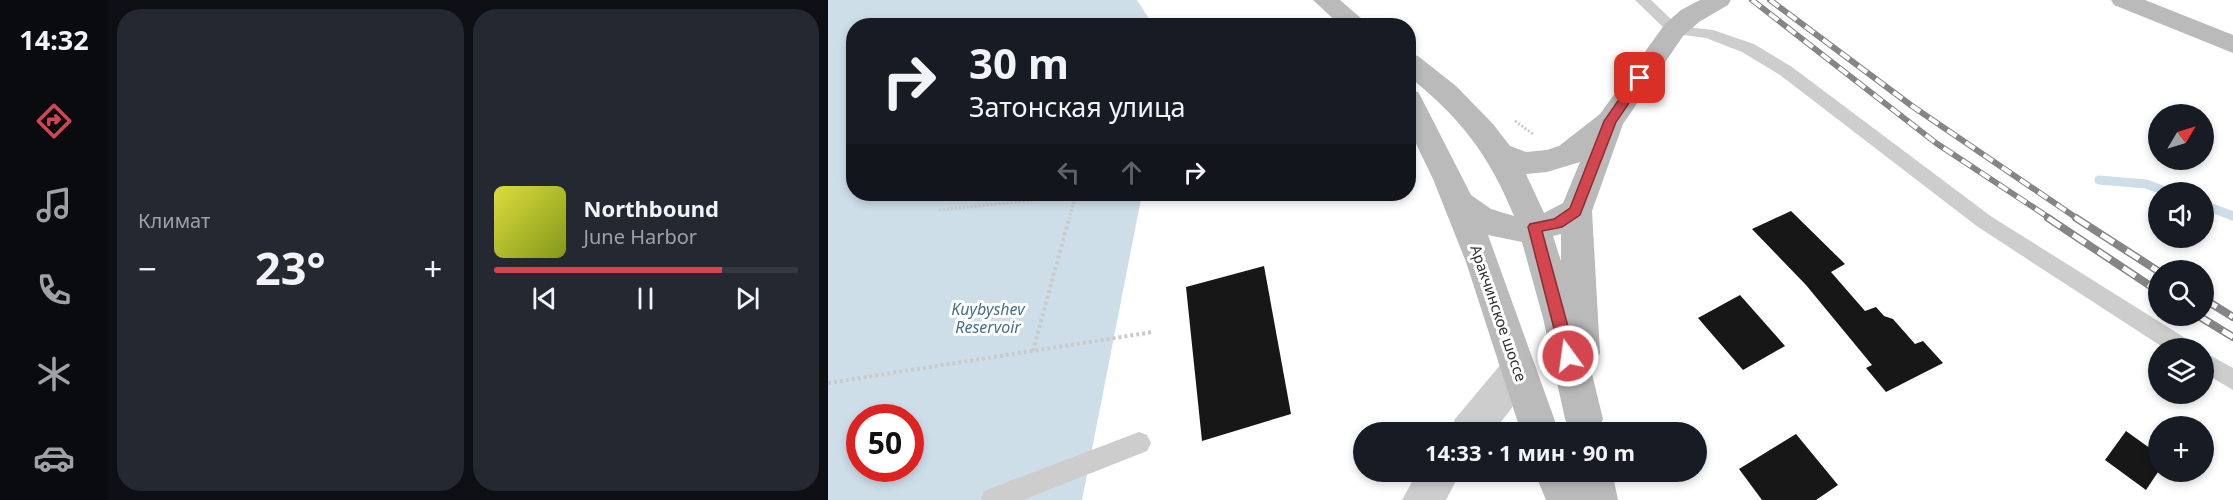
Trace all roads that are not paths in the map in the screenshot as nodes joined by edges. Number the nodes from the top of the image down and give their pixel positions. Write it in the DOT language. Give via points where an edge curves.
graph roads {
  1 [pos="1325,0"];
  2 [pos="1642,0"];
  3 [pos="1719,0"];
  4 [pos="2123,0"];
  5 [pos="2175,0"];
  6 [pos="1347,18"];
  7 [pos="2233,23"];
  8 [pos="1674,30"];
  9 [pos="2233,45"];
  10 [pos="1416,68"];
  11 [pos="1416,112"];
  12 [pos="1610,121"];
  13 [pos="1500,154"];
  14 [pos="1457,199"];
  15 [pos="1576,211"];
  16 [pos="1535,227"];
  17 [pos="2166,338"];
  18 [pos="2214,368"];
  19 [pos="1519,370"];
  20 [pos="2233,380"];
  21 [pos="1477,422"];
  22 [pos="1537,422"];
  23 [pos="1584,422"];
  24 [pos="1585,422"];
  25 [pos="1139,443"];
  26 [pos="1434,482"];
  27 [pos="1559,482"];
  28 [pos="1594,482"];
  29 [pos="993,500"];
  30 [pos="1423,500"];
  31 [pos="1567,500"];
  32 [pos="1597,500"];
  1 -- 6 [label="main road"];
  2 -- 8 [label="lane"];
  3 -- 8 [label="main road"];
  4 -- 9 [label="main road"];
  5 -- 7 [label="main road"];
  8 -- 12 [label="main road"];
  8 -- 17 [label="lane" via="1708,33 1748,48 1786,71 1984,222"];
  10 -- 13 [label="main road" via="1473,120"];
  11 -- 14 [label="main road, Аракчинское шоссе"];
  12 -- 13 [label="main road" via="1570,154 1547,161 1525,163"];
  12 -- 15 [label="main road"];
  13 -- 16 [label="main road"];
  14 -- 16 [label="main road" via="1480,218 1496,225 1518,230"];
  14 -- 19 [label="main road, Аракчинское шоссе"];
  15 -- 16 [label="main road" via="1557,223"];
  15 -- 24 [label="main road"];
  16 -- 23 [label="main road"];
  18 -- 20 [label="lane"];
  19 -- 21 [label="street"];
  19 -- 22 [label="main road, Аракчинское шоссе"];
  25 -- 29 [label="lane"];
  26 -- 30 [label="street"];
  27 -- 31 [label="main road"];
  28 -- 32 [label="main road"];
}
